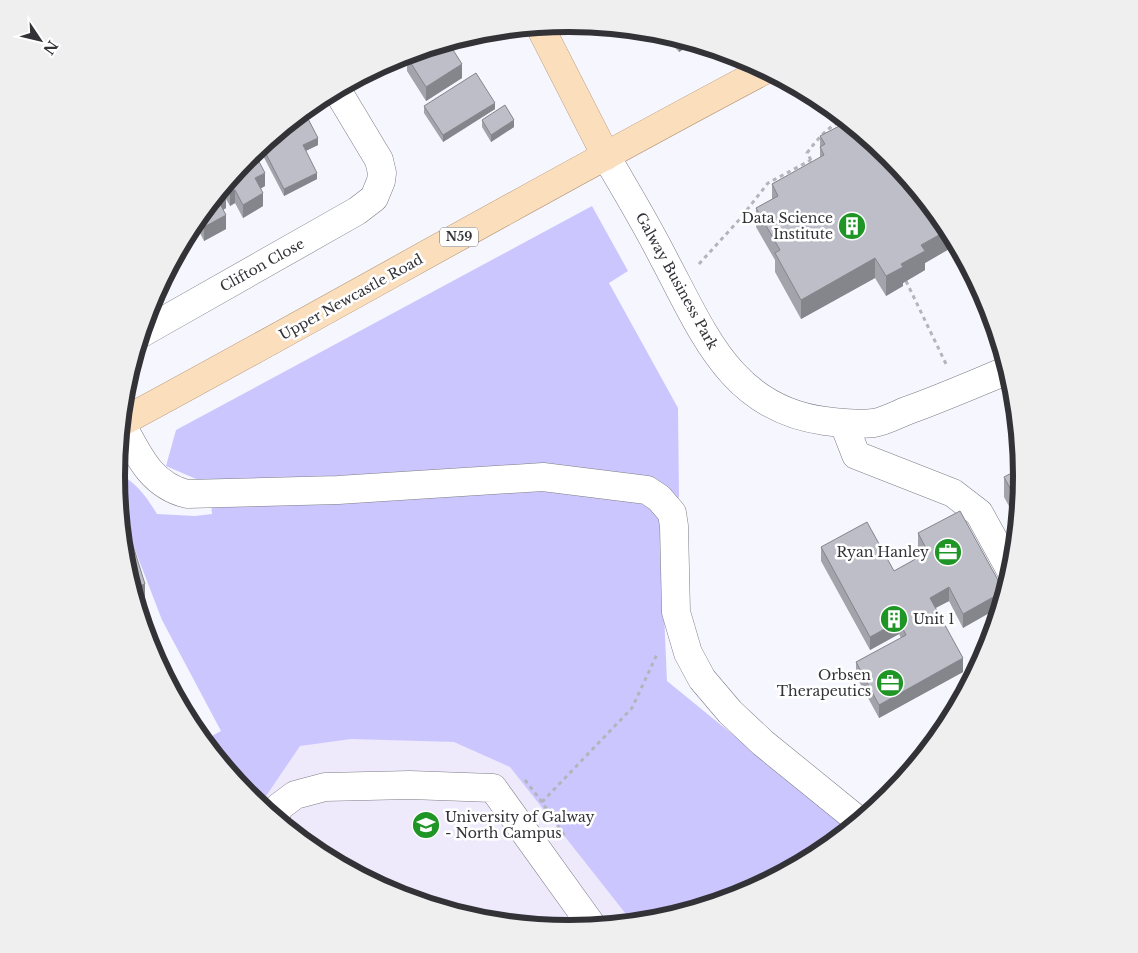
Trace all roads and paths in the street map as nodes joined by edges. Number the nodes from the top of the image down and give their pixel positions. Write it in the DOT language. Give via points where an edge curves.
graph roads {
  1 [pos="543,33"];
  2 [pos="757,74"];
  3 [pos="341,96"];
  4 [pos="838,123"];
  5 [pos="606,156"];
  6 [pos="810,160"];
  7 [pos="816,168"];
  8 [pos="698,264"];
  9 [pos="906,281"];
  10 [pos="151,328"];
  11 [pos="947,366"];
  12 [pos="1000,373"];
  13 [pos="129,418"];
  14 [pos="844,424"];
  15 [pos="128,433"];
  16 [pos="1005,559"];
  17 [pos="676,612"];
  18 [pos="542,802"];
  19 [pos="277,811"];
  20 [pos="854,817"];
  21 [pos="588,920"];
  1 -- 5 [label="main road"];
  2 -- 5 [label="main road, Upper Newcastle Road / N59"];
  3 -- 10 [label="street, Clifton Close" via="379,160 382,177 378,191 357,211"];
  4 -- 6 [label="path" via="816,140 807,153"];
  5 -- 13 [label="main road, Upper Newcastle Road / N59"];
  5 -- 14 [label="street, Galway Business Park" via="707,341 739,381 790,414"];
  6 -- 7 [label="path"];
  6 -- 8 [label="path" via="768,183"];
  9 -- 11 [label="path"];
  12 -- 14 [label="street, Galway Business Park" via="875,422"];
  14 -- 16 [label="street" via="856,455 953,493 979,513"];
  15 -- 17 [label="street" via="144,465 162,484 187,494 338,490 543,477 647,490 672,513"];
  17 -- 18 [label="path" via="632,708"];
  17 -- 20 [label="street" via="688,653 702,679 730,712"];
  19 -- 21 [label="street" via="295,795 328,786 493,788"];
}
